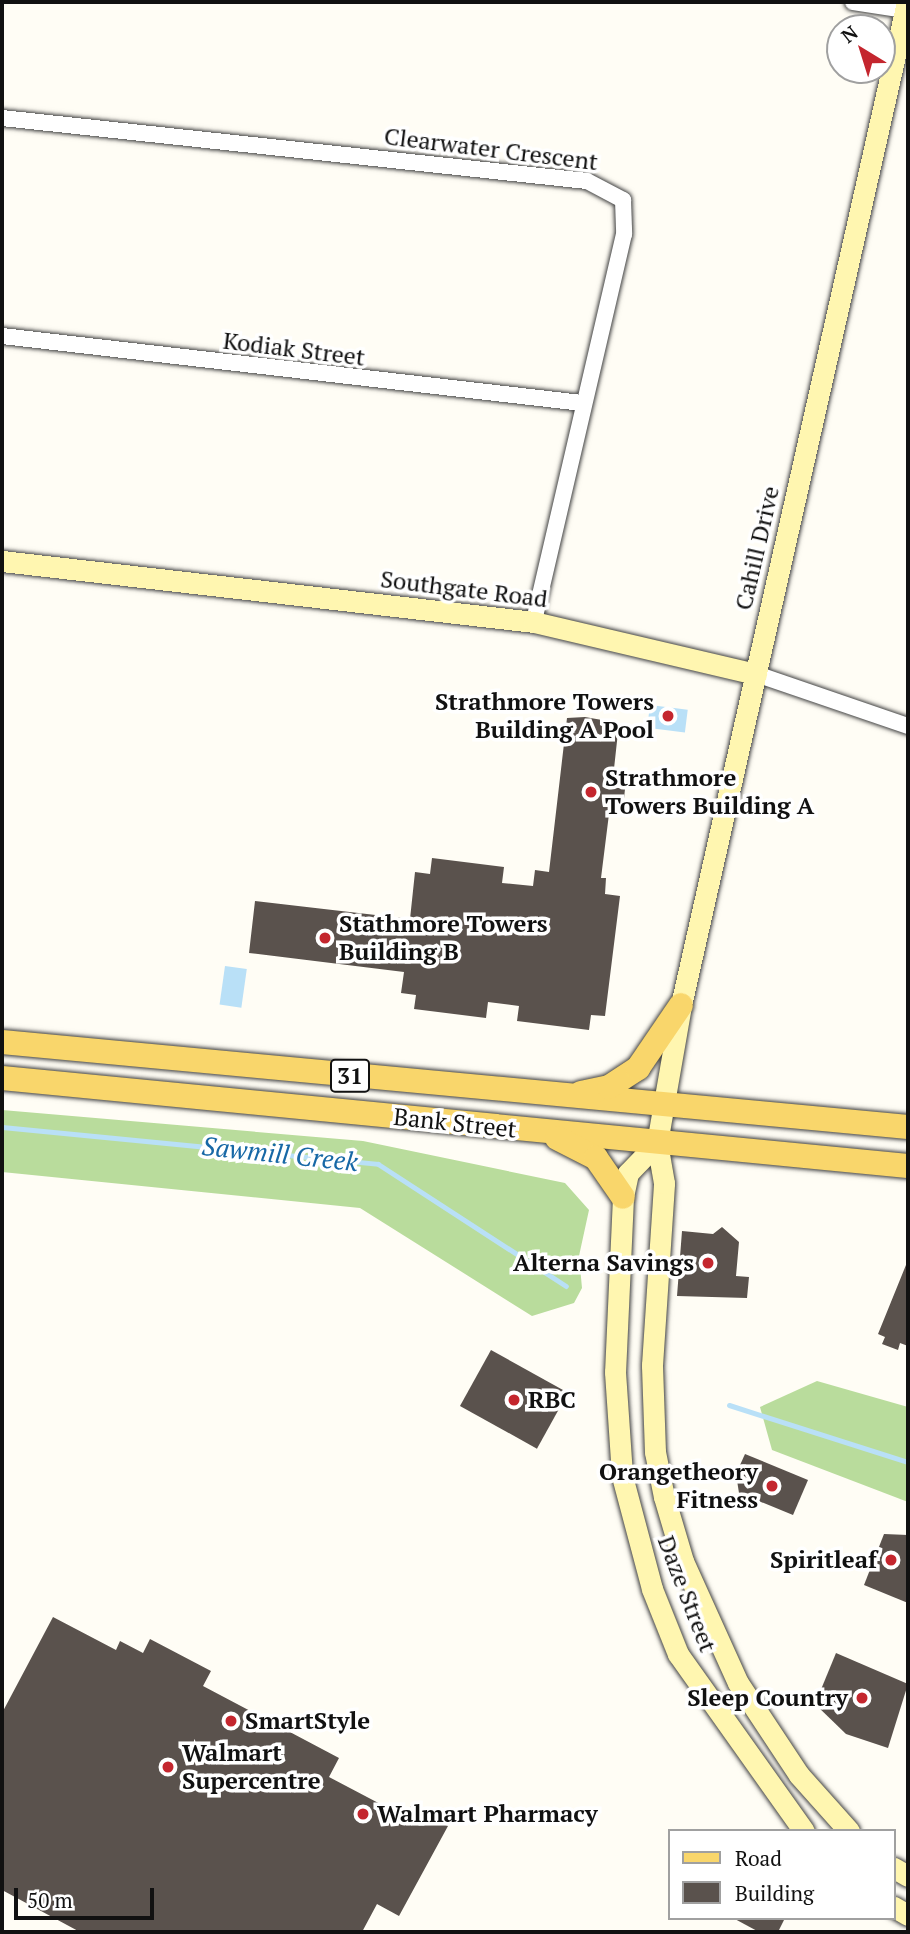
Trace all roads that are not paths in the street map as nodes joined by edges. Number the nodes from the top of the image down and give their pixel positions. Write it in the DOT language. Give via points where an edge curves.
graph roads {
  1 [pos="853,2"];
  2 [pos="906,6"];
  3 [pos="2,118"];
  4 [pos="2,336"];
  5 [pos="582,403"];
  6 [pos="2,561"];
  7 [pos="534,622"];
  8 [pos="756,674"];
  9 [pos="908,726"];
  10 [pos="681,1005"];
  11 [pos="2,1042"];
  12 [pos="2,1078"];
  13 [pos="567,1097"];
  14 [pos="663,1106"];
  15 [pos="870,1123"];
  16 [pos="908,1127"];
  17 [pos="544,1131"];
  18 [pos="657,1143"];
  19 [pos="862,1162"];
  20 [pos="908,1166"];
  21 [pos="623,1196"];
  22 [pos="617,1313"];
  23 [pos="654,1313"];
  24 [pos="738,1684"];
  25 [pos="706,1702"];
  26 [pos="802,1829"];
  27 [pos="847,1829"];
  1 -- 2 [label="street"];
  2 -- 8 [label="street, Cahill Drive"];
  3 -- 5 [label="street, Clearwater Crescent" via="608,187 623,200 624,234"];
  4 -- 5 [label="street, Kodiak Street"];
  5 -- 7 [label="street, Clearwater Crescent"];
  6 -- 7 [label="street, Southgate Road"];
  7 -- 8 [label="street, Southgate Road"];
  8 -- 9 [label="street, Southgate Road"];
  8 -- 10 [label="street, Cahill Drive"];
  10 -- 13 [label="main road" via="638,1068 609,1087"];
  10 -- 14 [label="street, Cahill Drive"];
  11 -- 13 [label="main road, Bank Street / 31"];
  12 -- 17 [label="main road, Bank Street / 31"];
  13 -- 14 [label="main road, Bank Street / 31"];
  14 -- 15 [label="main road, Bank Street / 31"];
  14 -- 18 [label="street, Daze Street"];
  15 -- 16 [label="main road, Bank Street / 31"];
  15 -- 19 [label="main road"];
  17 -- 18 [label="main road, Bank Street / 31"];
  17 -- 21 [label="main road" via="596,1158"];
  18 -- 19 [label="main road, Bank Street / 31"];
  18 -- 21 [label="street, Daze Street" via="628,1173"];
  18 -- 23 [label="street, Daze Street" via="664,1183"];
  19 -- 20 [label="main road, Bank Street / 31"];
  21 -- 22 [label="street, Daze Street"];
  22 -- 23 [label="street"];
  22 -- 25 [label="street, Daze Street" via="622,1476 652,1589"];
  23 -- 24 [label="street, Daze Street" via="655,1452 664,1497 683,1561"];
  24 -- 25 [label="street"];
  24 -- 27 [label="street, Daze Street" via="799,1775"];
  25 -- 26 [label="street, Daze Street"];
}
